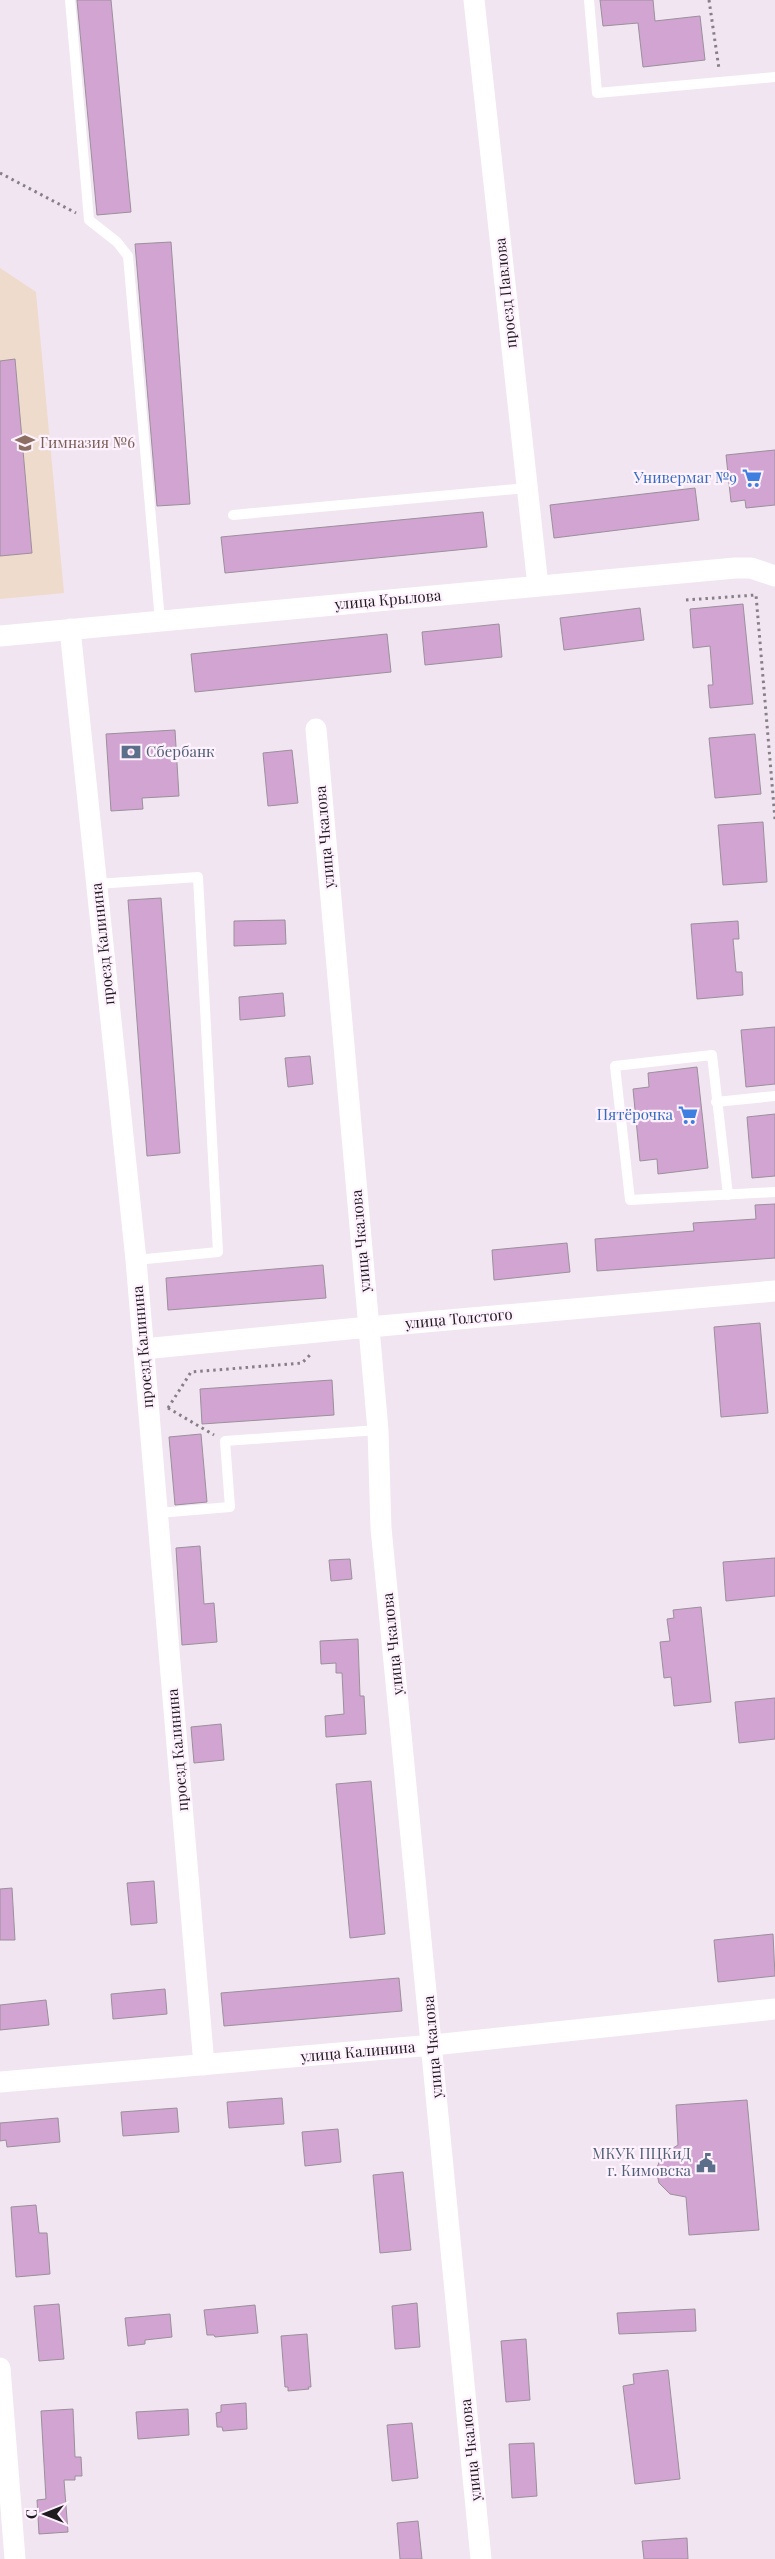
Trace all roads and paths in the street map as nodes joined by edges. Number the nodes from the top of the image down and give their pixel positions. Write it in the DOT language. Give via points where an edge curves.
graph roads {
  1 [pos="70,0"];
  2 [pos="474,0"];
  3 [pos="589,0"];
  4 [pos="709,0"];
  5 [pos="775,77"];
  6 [pos="721,82"];
  7 [pos="0,173"];
  8 [pos="89,220"];
  9 [pos="527,488"];
  10 [pos="233,515"];
  11 [pos="775,576"];
  12 [pos="538,586"];
  13 [pos="686,600"];
  14 [pos="160,621"];
  15 [pos="70,629"];
  16 [pos="0,636"];
  17 [pos="316,729"];
  18 [pos="775,818"];
  19 [pos="98,884"];
  20 [pos="775,1096"];
  21 [pos="716,1102"];
  22 [pos="775,1192"];
  23 [pos="728,1195"];
  24 [pos="136,1260"];
  25 [pos="775,1291"];
  26 [pos="369,1327"];
  27 [pos="336,1330"];
  28 [pos="143,1350"];
  29 [pos="168,1408"];
  30 [pos="169,1418"];
  31 [pos="378,1430"];
  32 [pos="225,1442"];
  33 [pos="158,1513"];
  34 [pos="775,2009"];
  35 [pos="433,2045"];
  36 [pos="204,2065"];
  37 [pos="0,2082"];
  38 [pos="0,2368"];
  39 [pos="15,2559"];
  40 [pos="481,2559"];
  1 -- 8 [label="lane"];
  2 -- 9 [label="street, проезд Павлова"];
  3 -- 6 [label="lane" via="597,94"];
  4 -- 6 [label="path"];
  5 -- 6 [label="lane"];
  7 -- 8 [label="path"];
  8 -- 14 [label="lane" via="117,242 128,256"];
  9 -- 10 [label="lane"];
  9 -- 12 [label="street, проезд Павлова"];
  11 -- 12 [label="street, улица Крылова" via="751,568 735,568"];
  12 -- 14 [label="street, улица Крылова"];
  13 -- 18 [label="path" via="756,594"];
  14 -- 15 [label="street, улица Крылова"];
  15 -- 16 [label="street, улица Крылова"];
  15 -- 19 [label="street, проезд Калинина"];
  17 -- 26 [label="street, улица Чкалова"];
  19 -- 24 [label="street, проезд Калинина"];
  19 -- 24 [label="lane" via="198,877 218,1252"];
  20 -- 21 [label="lane"];
  21 -- 23 [label="lane"];
  21 -- 23 [label="lane" via="712,1055 615,1066 630,1200"];
  22 -- 23 [label="lane"];
  24 -- 28 [label="street, проезд Калинина"];
  25 -- 26 [label="street, улица Толстого"];
  26 -- 27 [label="street, улица Толстого"];
  26 -- 31 [label="street, улица Чкалова"];
  27 -- 28 [label="street, улица Толстого"];
  27 -- 29 [label="path" via="302,1363 191,1372"];
  28 -- 33 [label="street, проезд Калинина"];
  29 -- 30 [label="path"];
  29 -- 32 [label="path"];
  31 -- 32 [label="lane"];
  31 -- 35 [label="street, улица Чкалова" via="381,1528"];
  32 -- 33 [label="lane" via="230,1507"];
  33 -- 36 [label="street, проезд Калинина"];
  34 -- 35 [label="street, улица Калинина"];
  35 -- 36 [label="street, улица Калинина"];
  35 -- 40 [label="street, улица Чкалова"];
  36 -- 37 [label="street, улица Калинина"];
  38 -- 39 [label="street"];
}
